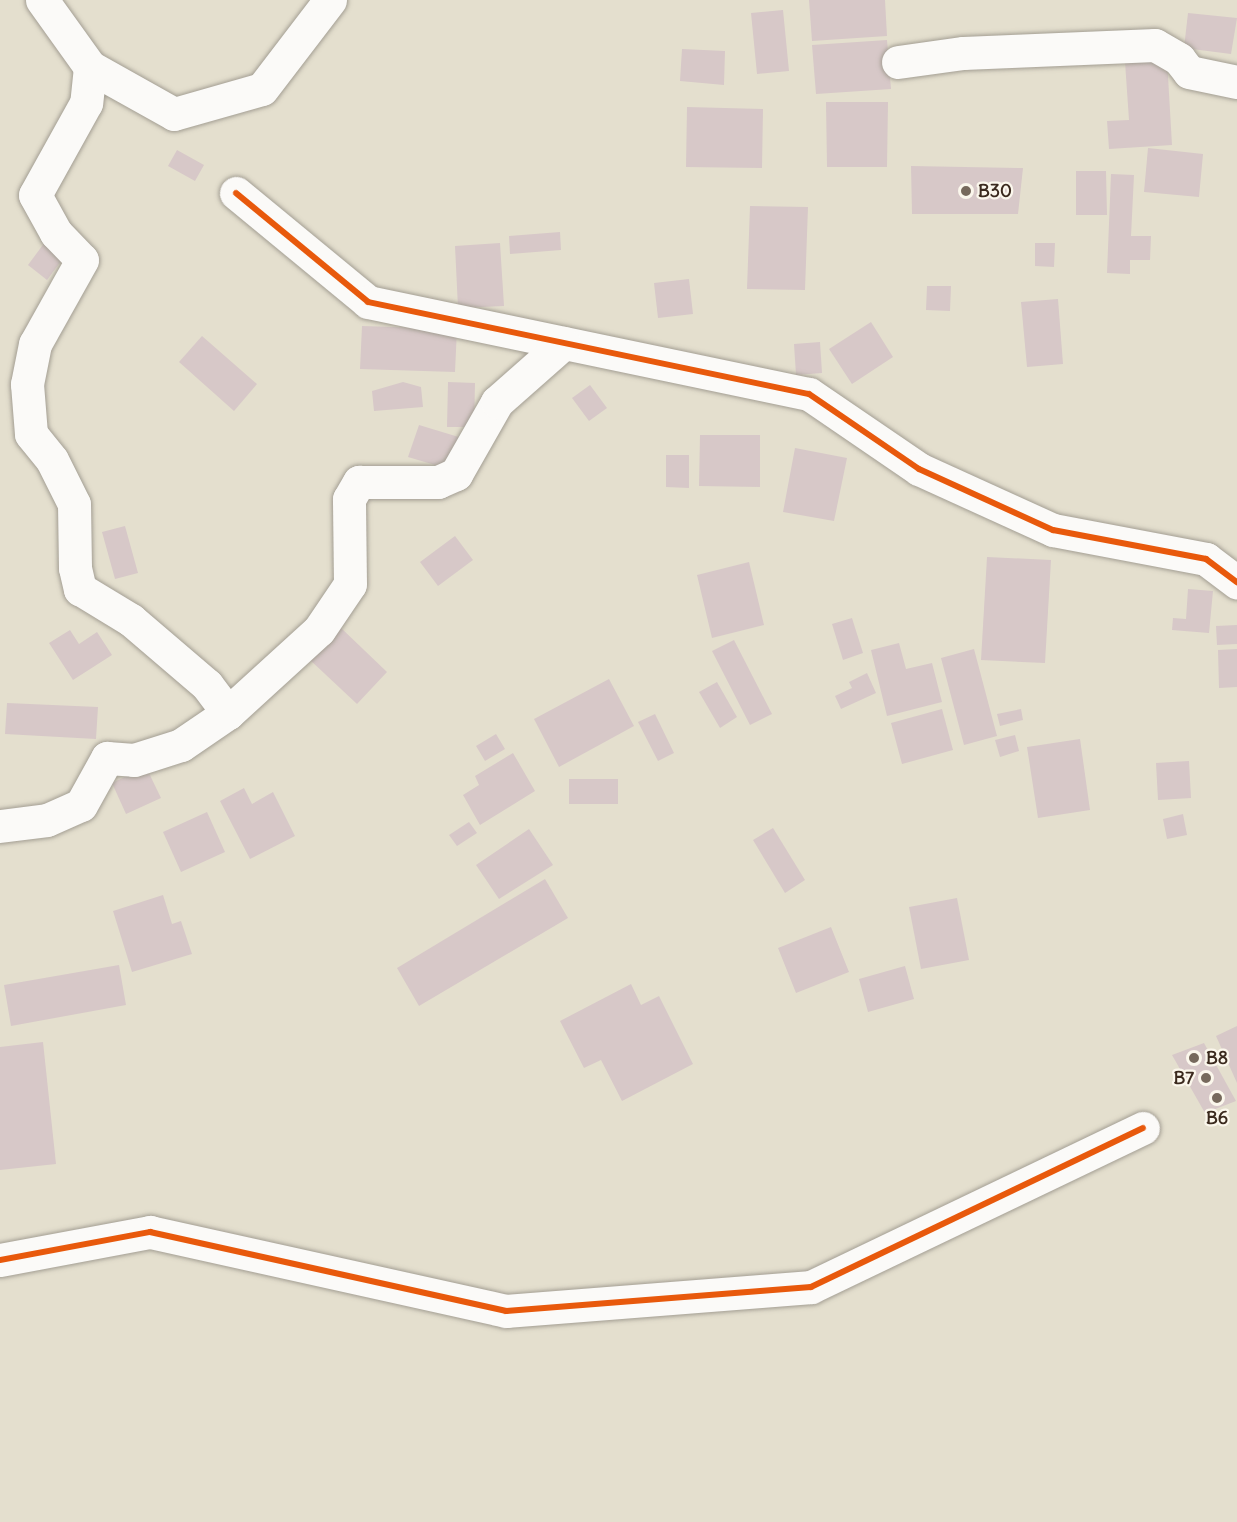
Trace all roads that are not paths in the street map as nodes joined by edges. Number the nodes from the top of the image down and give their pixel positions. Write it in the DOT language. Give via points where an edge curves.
graph roads {
  1 [pos="42,0"];
  2 [pos="330,0"];
  3 [pos="898,62"];
  4 [pos="90,67"];
  5 [pos="1237,82"];
  6 [pos="236,193"];
  7 [pos="564,343"];
  8 [pos="1237,582"];
  9 [pos="228,713"];
  10 [pos="0,826"];
  11 [pos="1143,1128"];
  12 [pos="0,1260"];
  1 -- 4 [label="street"];
  2 -- 4 [label="street" via="262,89 174,114"];
  3 -- 5 [label="street" via="963,53 1155,45 1179,59 1189,72"];
  4 -- 9 [label="street" via="86,104 35,195 56,233 82,260 34,344 27,384 31,434 52,460 74,504 75,568 80,589 131,620 207,685"];
  6 -- 7 [label="street" via="368,302"];
  7 -- 8 [label="street" via="809,394 919,469 1053,530 1206,559"];
  7 -- 9 [label="street" via="497,402 456,474 438,482 359,482 349,499 350,584 320,630"];
  9 -- 10 [label="street" via="181,745 134,760 107,758 81,805 46,820"];
  11 -- 12 [label="street" via="811,1287 506,1311 150,1232"];
}
